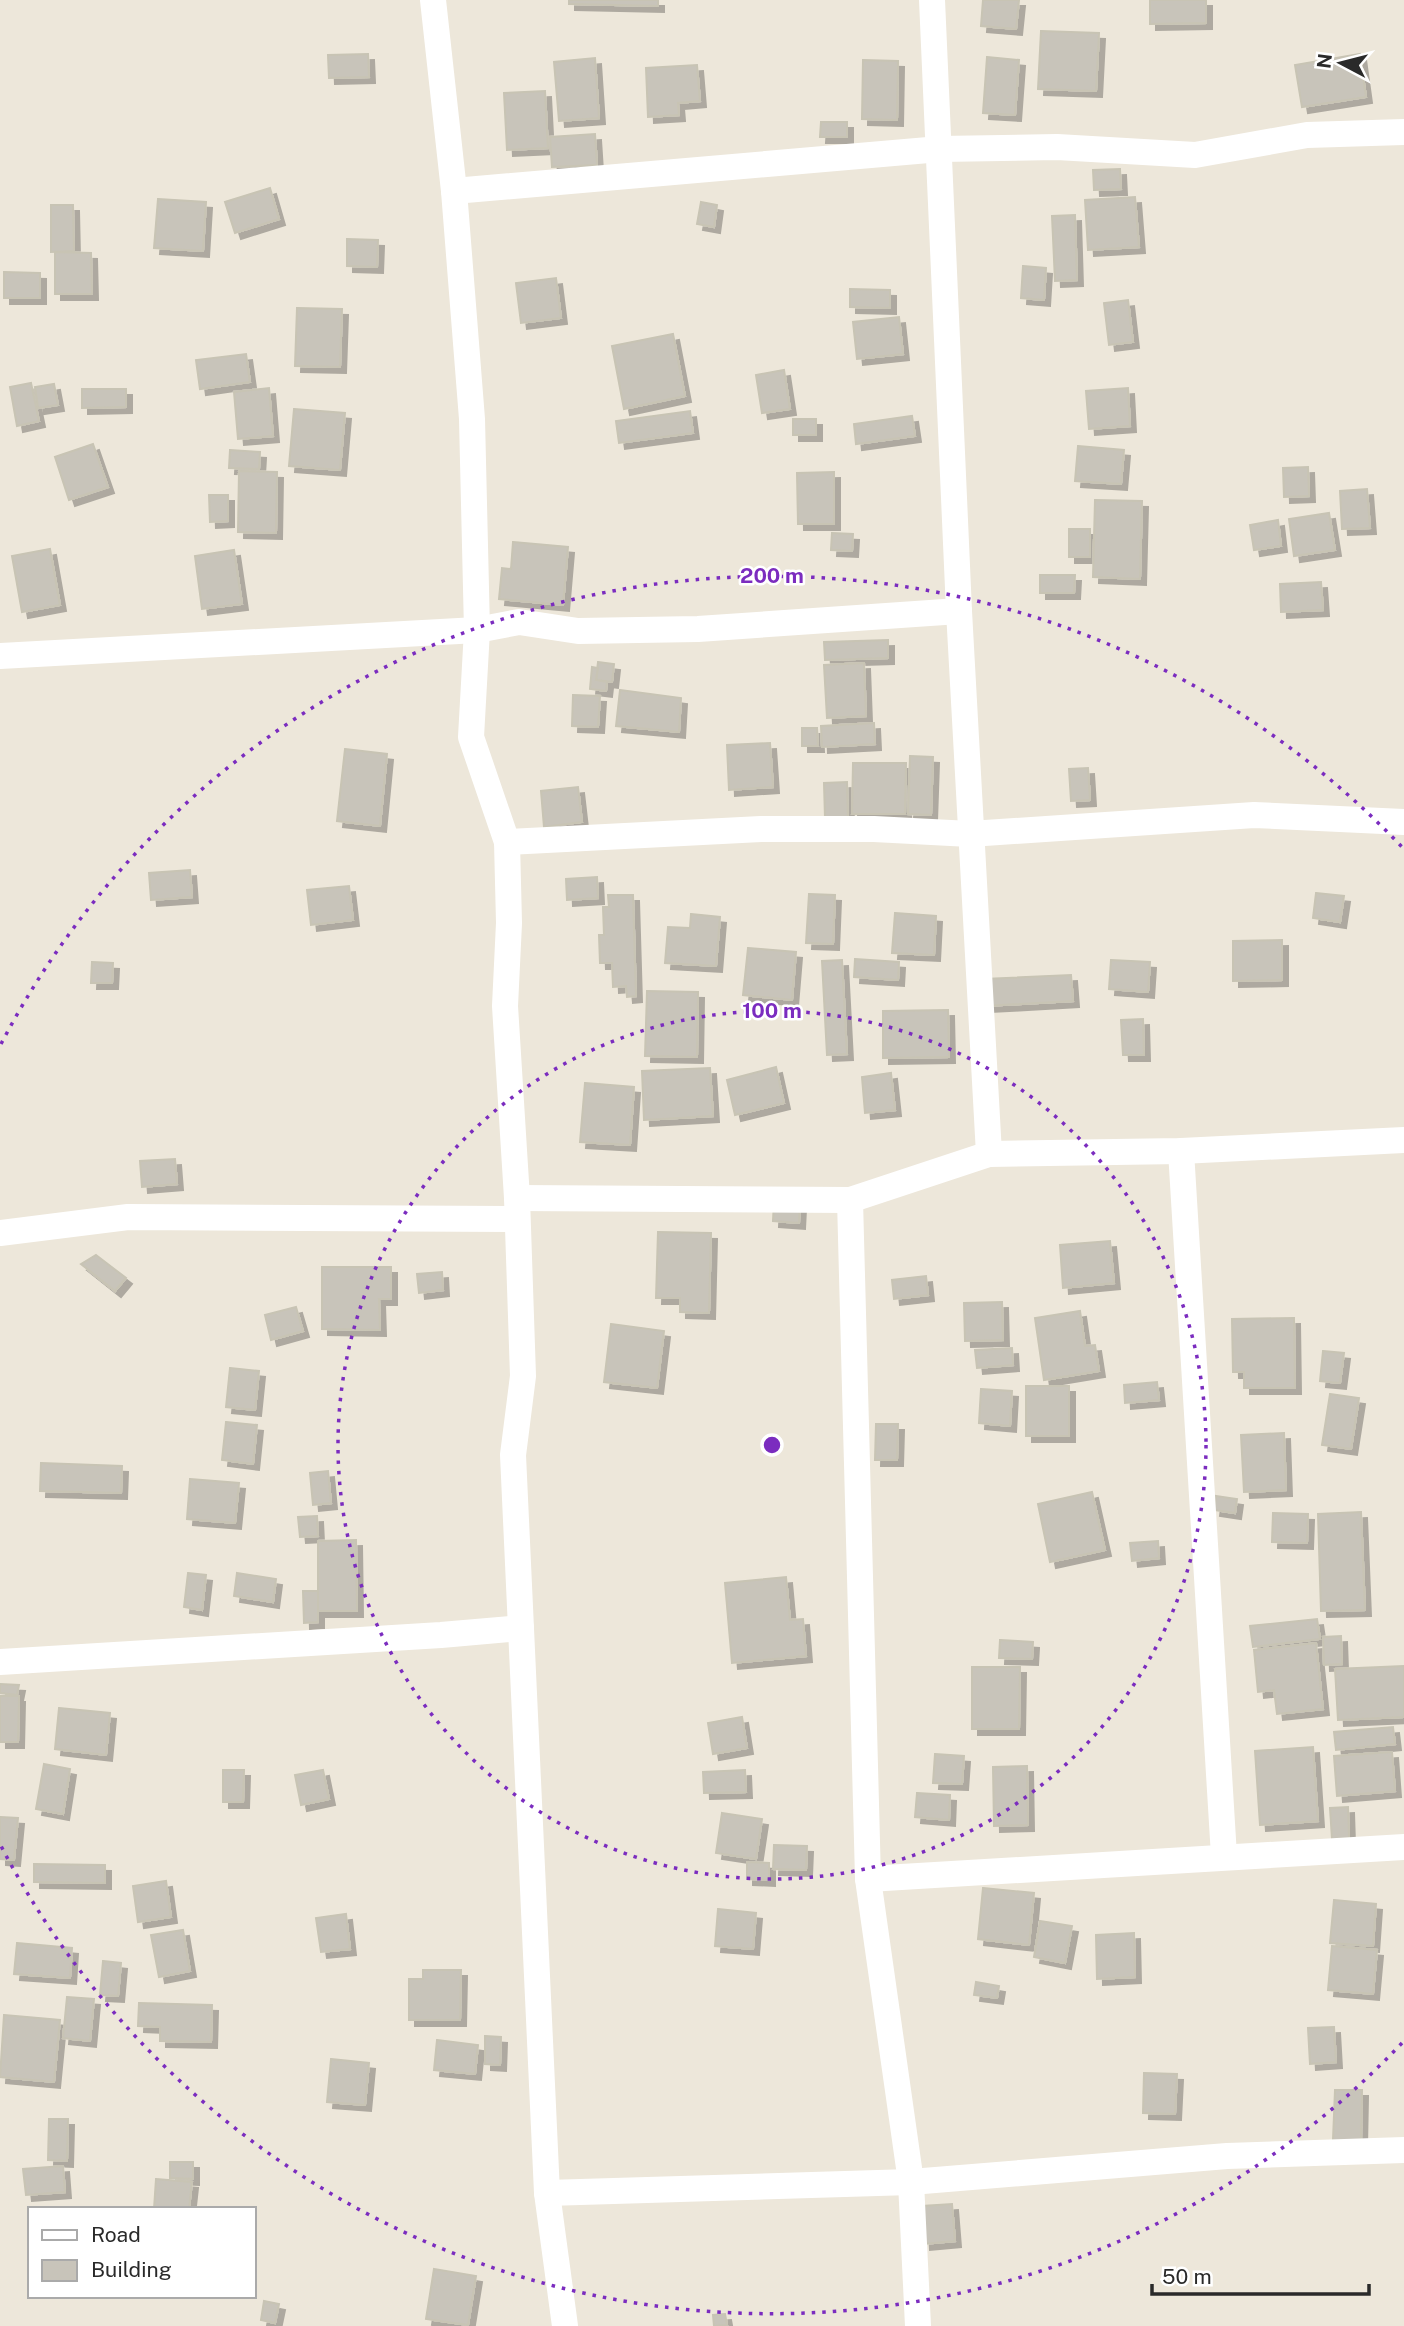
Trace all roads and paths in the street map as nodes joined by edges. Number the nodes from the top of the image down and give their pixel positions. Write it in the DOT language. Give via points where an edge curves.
graph roads {
  1 [pos="433,0"];
  2 [pos="932,0"];
  3 [pos="1404,132"];
  4 [pos="940,149"];
  5 [pos="454,191"];
  6 [pos="959,611"];
  7 [pos="477,630"];
  8 [pos="0,656"];
  9 [pos="1404,822"];
  10 [pos="970,834"];
  11 [pos="507,842"];
  12 [pos="1404,1140"];
  13 [pos="1181,1151"];
  14 [pos="989,1154"];
  15 [pos="850,1200"];
  16 [pos="517,1209"];
  17 [pos="0,1233"];
  18 [pos="521,1628"];
  19 [pos="0,1662"];
  20 [pos="1404,1847"];
  21 [pos="1224,1856"];
  22 [pos="869,1879"];
  23 [pos="1404,2150"];
  24 [pos="911,2182"];
  25 [pos="547,2193"];
  26 [pos="565,2326"];
  27 [pos="918,2326"];
  1 -- 5 [label="street"];
  2 -- 4 [label="street"];
  3 -- 4 [label="street" via="1307,135 1195,155 1057,147"];
  4 -- 5 [label="street"];
  4 -- 6 [label="street"];
  5 -- 7 [label="street" via="472,419"];
  6 -- 7 [label="street" via="698,629 578,631 519,622"];
  6 -- 10 [label="street"];
  7 -- 8 [label="street"];
  7 -- 11 [label="street" via="471,737"];
  9 -- 10 [label="street" via="1254,816"];
  10 -- 11 [label="street" via="761,829"];
  10 -- 14 [label="street"];
  11 -- 16 [label="street" via="505,1006"];
  12 -- 13 [label="street"];
  13 -- 14 [label="street"];
  13 -- 21 [label="street"];
  14 -- 15 [label="street"];
  15 -- 16 [label="street"];
  15 -- 22 [label="street"];
  16 -- 17 [label="street" via="128,1217"];
  16 -- 18 [label="street" via="523,1376 513,1455"];
  18 -- 19 [label="street"];
  18 -- 25 [label="street"];
  20 -- 21 [label="street"];
  21 -- 22 [label="street"];
  22 -- 24 [label="street"];
  23 -- 24 [label="street" via="1227,2156"];
  24 -- 25 [label="street"];
  24 -- 27 [label="street"];
  25 -- 26 [label="street"];
}
